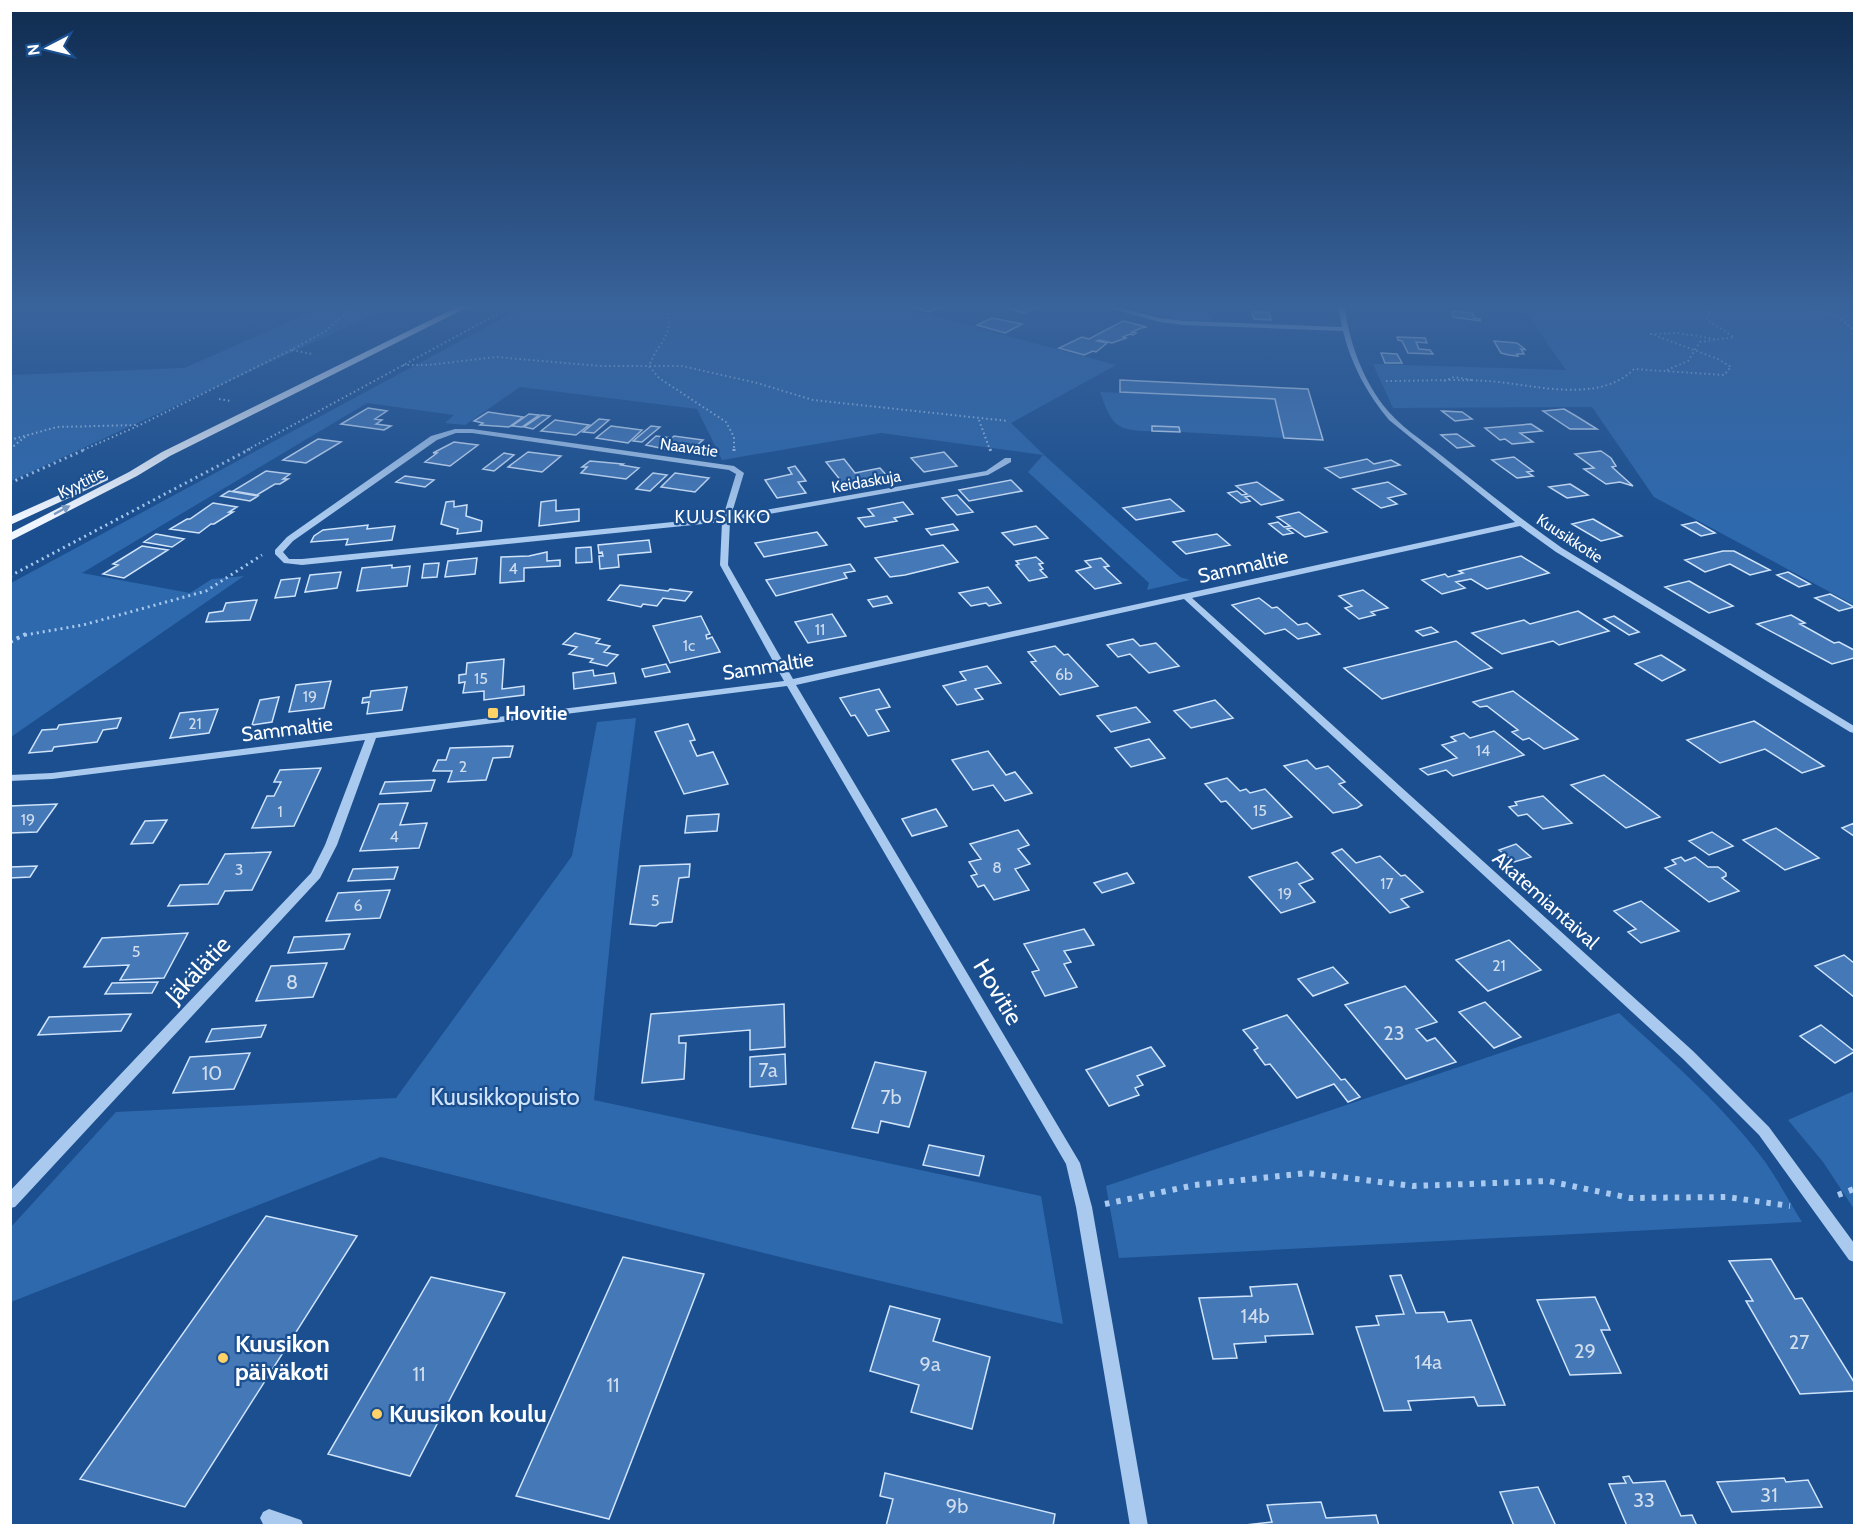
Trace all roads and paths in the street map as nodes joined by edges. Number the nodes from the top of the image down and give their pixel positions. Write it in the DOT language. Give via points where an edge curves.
graph roads {
  1 [pos="239,376"];
  2 [pos="324,376"];
  3 [pos="385,376"];
  4 [pos="657,376"];
  5 [pos="724,376"];
  6 [pos="1363,376"];
  7 [pos="1627,376"];
  8 [pos="1365,380"];
  9 [pos="978,420"];
  10 [pos="1008,421"];
  11 [pos="140,425"];
  12 [pos="26,436"];
  13 [pos="10,440"];
  14 [pos="10,448"];
  15 [pos="166,454"];
  16 [pos="1004,462"];
  17 [pos="731,468"];
  18 [pos="10,483"];
  19 [pos="726,519"];
  20 [pos="10,522"];
  21 [pos="1521,523"];
  22 [pos="10,538"];
  23 [pos="278,552"];
  24 [pos="10,576"];
  25 [pos="1186,597"];
  26 [pos="10,642"];
  27 [pos="790,683"];
  28 [pos="1854,730"];
  29 [pos="371,737"];
  30 [pos="10,778"];
  31 [pos="10,1202"];
  32 [pos="1818,1202"];
  33 [pos="1084,1207"];
  34 [pos="1854,1255"];
  35 [pos="269,1518"];
  36 [pos="295,1526"];
  37 [pos="1139,1526"];
  1 -- 11 [label="path"];
  2 -- 15 [label="main road, Kyytitie"];
  3 -- 24 [label="path"];
  4 -- 17 [label="path" via="726,422 734,437"];
  5 -- 9 [label="path" via="813,400"];
  6 -- 8 [label="street, Kuusikkotie"];
  7 -- 8 [label="path" via="1588,390 1455,377 1444,381"];
  8 -- 21 [label="street, Kuusikkotie" via="1391,419"];
  9 -- 10 [label="path"];
  9 -- 16 [label="path" via="987,446"];
  11 -- 12 [label="path" via="57,427"];
  11 -- 18 [label="path"];
  12 -- 13 [label="path"];
  12 -- 14 [label="path"];
  15 -- 20 [label="main road, Kyytitie"];
  22 -- 15 [label="main road, Kyytitie, one-way"];
  16 -- 19 [label="street, Keidaskuja" via="988,473"];
  17 -- 19 [label="street, Naavatie" via="740,473"];
  17 -- 23 [label="street, Naavatie" via="456,431 434,438 290,538"];
  19 -- 23 [label="street" via="302,562 286,561"];
  19 -- 27 [label="street, Hovitie" via="724,565"];
  21 -- 25 [label="street, Sammaltie"];
  21 -- 28 [label="street, Kuusikkotie"];
  23 -- 26 [label="path" via="261,555 206,591 83,625 29,633"];
  25 -- 27 [label="street, Sammaltie"];
  25 -- 32 [label="street, Akatemiantaival" via="1688,1055 1764,1131"];
  27 -- 29 [label="street, Sammaltie"];
  27 -- 33 [label="street, Hovitie" via="1073,1163"];
  29 -- 30 [label="street, Sammaltie"];
  29 -- 31 [label="street, Jäkälätie" via="316,875"];
  32 -- 33 [label="path" via="1794,1206 1727,1197 1630,1198 1548,1180 1413,1186 1308,1173 1196,1185"];
  32 -- 34 [label="street, Akatemiantaival"];
  33 -- 37 [label="street, Hovitie"];
  35 -- 36 [label="street"];
}
